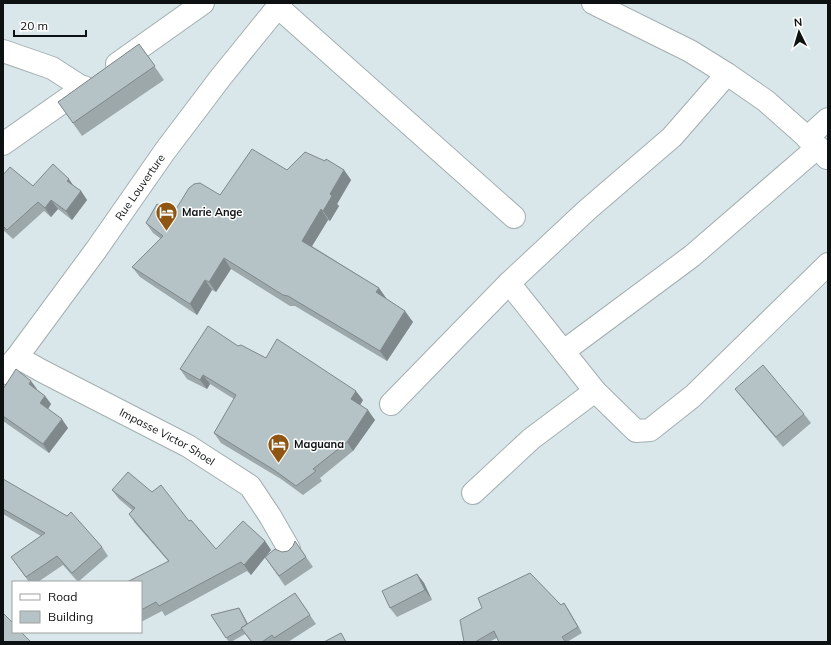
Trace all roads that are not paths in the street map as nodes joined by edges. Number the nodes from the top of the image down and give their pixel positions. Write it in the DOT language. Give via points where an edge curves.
graph roads {
  1 [pos="203,3"];
  2 [pos="593,3"];
  3 [pos="279,5"];
  4 [pos="3,51"];
  5 [pos="727,74"];
  6 [pos="83,88"];
  7 [pos="828,119"];
  8 [pos="3,144"];
  9 [pos="818,148"];
  10 [pos="514,217"];
  11 [pos="828,264"];
  12 [pos="509,283"];
  13 [pos="564,351"];
  14 [pos="17,357"];
  15 [pos="3,373"];
  16 [pos="595,391"];
  17 [pos="391,404"];
  18 [pos="472,493"];
  19 [pos="289,549"];
  1 -- 6 [label="street"];
  2 -- 5 [label="street" via="690,51"];
  3 -- 10 [label="street"];
  3 -- 14 [label="street, Rue Louverture" via="164,151 96,250"];
  4 -- 6 [label="street" via="52,68"];
  5 -- 9 [label="street" via="766,101"];
  5 -- 12 [label="street" via="672,137 587,210"];
  6 -- 8 [label="street"];
  7 -- 9 [label="street"];
  9 -- 13 [label="street" via="692,256"];
  11 -- 16 [label="street" via="693,396 650,430 636,432"];
  12 -- 13 [label="street"];
  12 -- 17 [label="street"];
  13 -- 16 [label="street"];
  14 -- 15 [label="street, Rue Louverture"];
  14 -- 19 [label="street, Impasse Victor Shoel" via="188,446 250,486"];
  16 -- 18 [label="street" via="531,439"];
}
